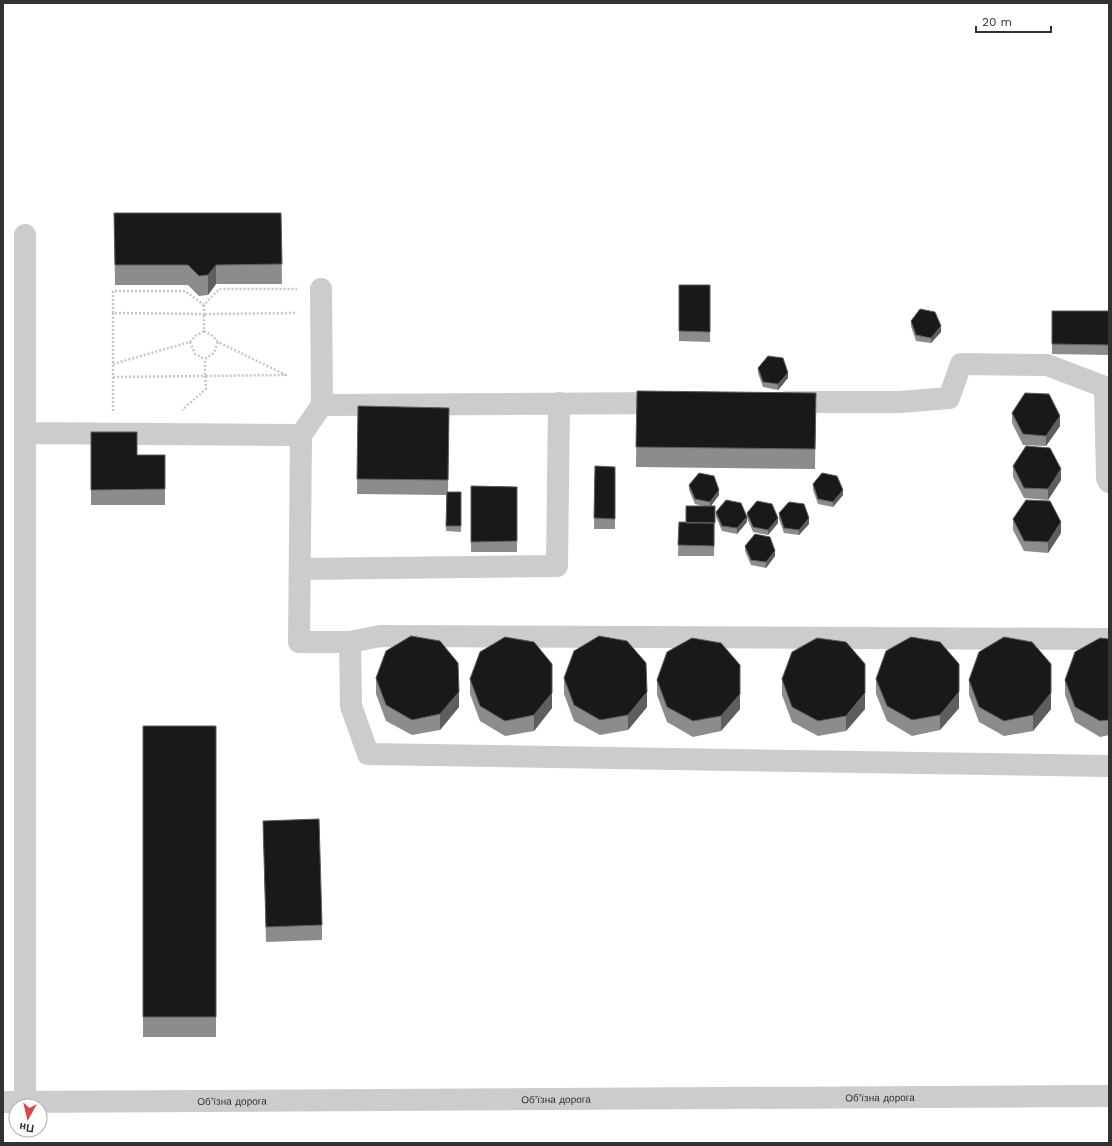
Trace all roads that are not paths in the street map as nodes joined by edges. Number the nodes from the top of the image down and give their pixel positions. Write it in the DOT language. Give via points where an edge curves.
graph roads {
  1 [pos="25,235"];
  2 [pos="321,289"];
  3 [pos="1107,387"];
  4 [pos="765,402"];
  5 [pos="559,403"];
  6 [pos="686,403"];
  7 [pos="322,405"];
  8 [pos="25,433"];
  9 [pos="301,435"];
  10 [pos="1109,482"];
  11 [pos="300,569"];
  12 [pos="1109,639"];
  13 [pos="350,642"];
  14 [pos="1109,766"];
  15 [pos="1109,1096"];
  16 [pos="25,1098"];
  17 [pos="48,1102"];
  1 -- 8 [label="street"];
  2 -- 7 [label="street"];
  3 -- 4 [label="street" via="1046,365 961,364 949,398 900,402"];
  3 -- 10 [label="street"];
  5 -- 6 [label="street"];
  5 -- 7 [label="street"];
  5 -- 11 [label="street" via="557,566"];
  7 -- 9 [label="street"];
  8 -- 9 [label="street"];
  8 -- 16 [label="street"];
  9 -- 11 [label="street"];
  11 -- 13 [label="street" via="299,642"];
  12 -- 13 [label="street" via="380,636"];
  13 -- 14 [label="street" via="350,706 368,754"];
  15 -- 17 [label="street, Об’їзна дорога"];
}
